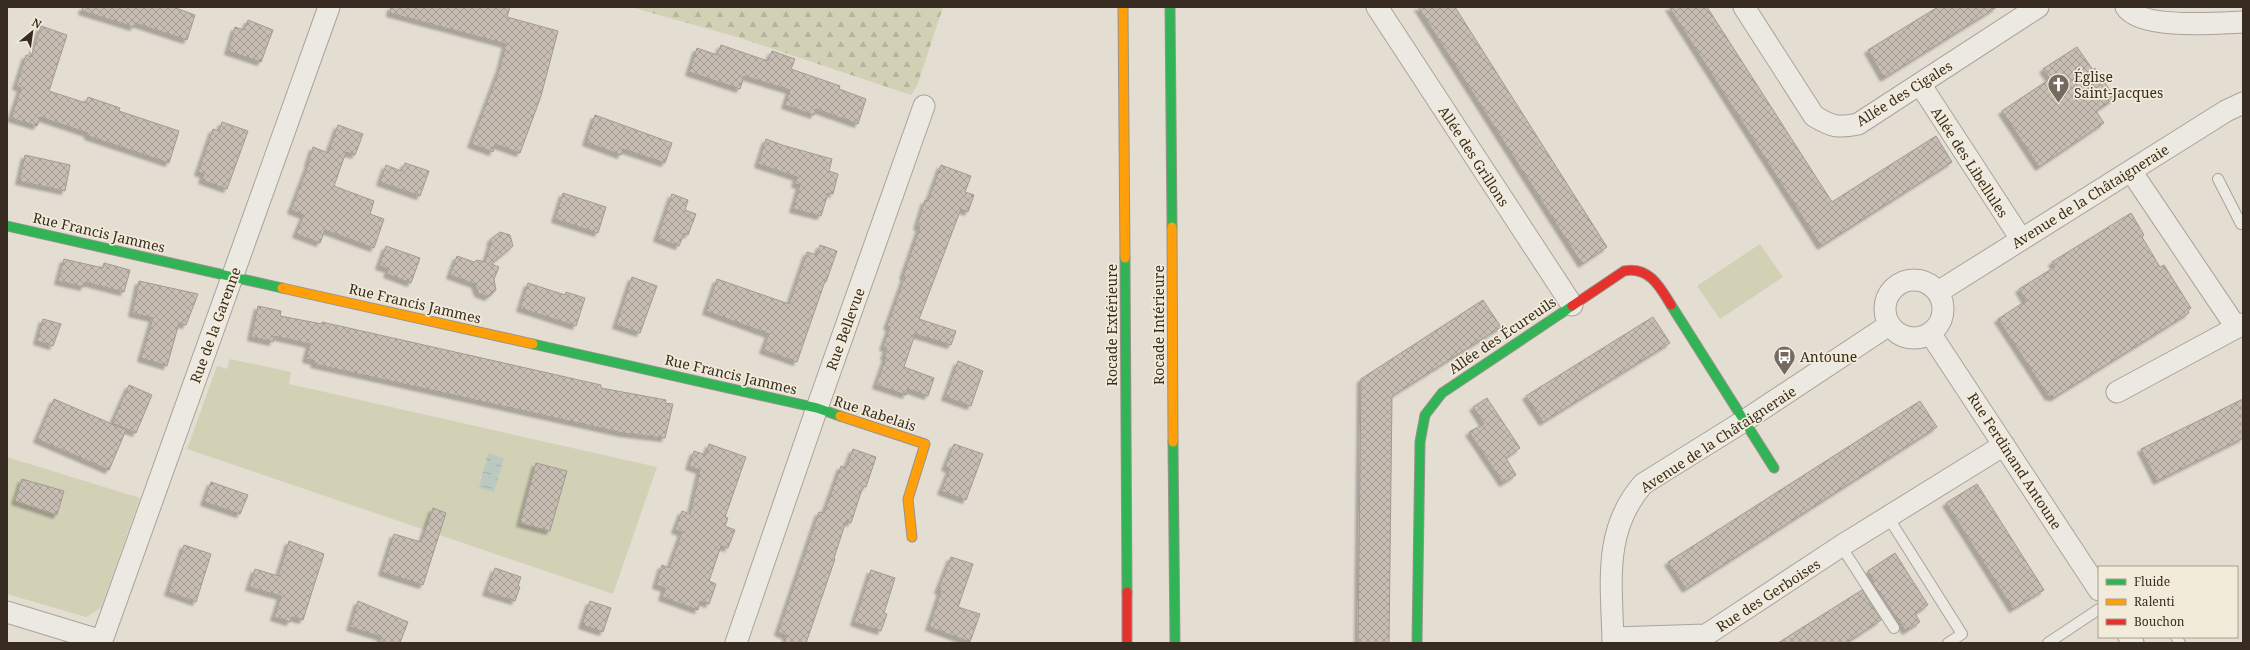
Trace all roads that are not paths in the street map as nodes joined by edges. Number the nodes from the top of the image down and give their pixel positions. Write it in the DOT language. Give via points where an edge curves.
graph roads {
  1 [pos="329,7"];
  2 [pos="1123,7"];
  3 [pos="1170,7"];
  4 [pos="1377,7"];
  5 [pos="1744,7"];
  6 [pos="2038,7"];
  7 [pos="2126,7"];
  8 [pos="2243,22"];
  9 [pos="1920,84"];
  10 [pos="2243,103"];
  11 [pos="924,106"];
  12 [pos="2131,171"];
  13 [pos="2218,179"];
  14 [pos="2243,223"];
  15 [pos="7,226"];
  16 [pos="2022,239"];
  17 [pos="232,276"];
  18 [pos="1938,292"];
  19 [pos="1572,305"];
  20 [pos="1889,325"];
  21 [pos="2240,326"];
  22 [pos="1930,333"];
  23 [pos="2117,392"];
  24 [pos="817,408"];
  25 [pos="1744,421"];
  26 [pos="2004,445"];
  27 [pos="1774,468"];
  28 [pos="1888,517"];
  29 [pos="912,537"];
  30 [pos="1841,546"];
  31 [pos="2098,588"];
  32 [pos="2098,610"];
  33 [pos="7,612"];
  34 [pos="1894,628"];
  35 [pos="1613,640"];
  36 [pos="101,642"];
  37 [pos="736,643"];
  38 [pos="1126,643"];
  39 [pos="1175,643"];
  40 [pos="1417,643"];
  41 [pos="1948,643"];
  42 [pos="2048,643"];
  1 -- 17 [label="street, Rue de la Garenne"];
  2 -- 38 [label="main road, Rocade Extérieure"];
  3 -- 39 [label="main road, Rocade Intérieure"];
  4 -- 19 [label="street, Allée des Grillons"];
  5 -- 9 [label="street, Allée des Cigales" via="1814,116 1826,123 1840,128 1858,124"];
  6 -- 9 [label="street, Allée des Cigales"];
  7 -- 8 [label="street" via="2134,14 2153,21"];
  9 -- 16 [label="street, Allée des Libellules"];
  10 -- 12 [label="street, Avenue de la Châtaigneraie"];
  11 -- 24 [label="street, Rue Bellevue"];
  12 -- 16 [label="street, Avenue de la Châtaigneraie"];
  12 -- 21 [label="street"];
  13 -- 14 [label="lane" via="2241,224"];
  15 -- 17 [label="main road, Rue Francis Jammes"];
  16 -- 18 [label="street, Avenue de la Châtaigneraie"];
  17 -- 24 [label="main road, Rue Francis Jammes"];
  17 -- 36 [label="street, Rue de la Garenne"];
  18 -- 20 [label="street" via="1928,283 1915,279 1898,284 1891,291 1886,303"];
  18 -- 22 [label="street" via="1942,299 1943,314 1936,328"];
  19 -- 25 [label="main road, Allée des Écureuils" via="1624,271 1632,269 1650,276 1665,295"];
  19 -- 40 [label="main road, Allée des Écureuils" via="1442,392 1425,415 1420,442"];
  20 -- 22 [label="street" via="1901,335 1908,337 1916,338"];
  20 -- 25 [label="street, Avenue de la Châtaigneraie"];
  21 -- 23 [label="street"];
  22 -- 26 [label="street, Rue Ferdinand Antoune"];
  24 -- 29 [label="main road, Rue Rabelais" via="925,444 908,499"];
  24 -- 37 [label="street, Rue Bellevue"];
  25 -- 27 [label="main road, Allée des Écureuils"];
  25 -- 35 [label="street, Avenue de la Châtaigneraie" via="1644,484 1629,503 1615,533 1613,550"];
  26 -- 28 [label="street, Rue des Gerboises"];
  26 -- 31 [label="street, Rue Ferdinand Antoune"];
  28 -- 30 [label="street, Rue des Gerboises"];
  28 -- 41 [label="lane" via="1962,634"];
  30 -- 34 [label="lane"];
  30 -- 35 [label="street, Rue des Gerboises" via="1706,636"];
  32 -- 42 [label="lane"];
  33 -- 36 [label="street"];
}
